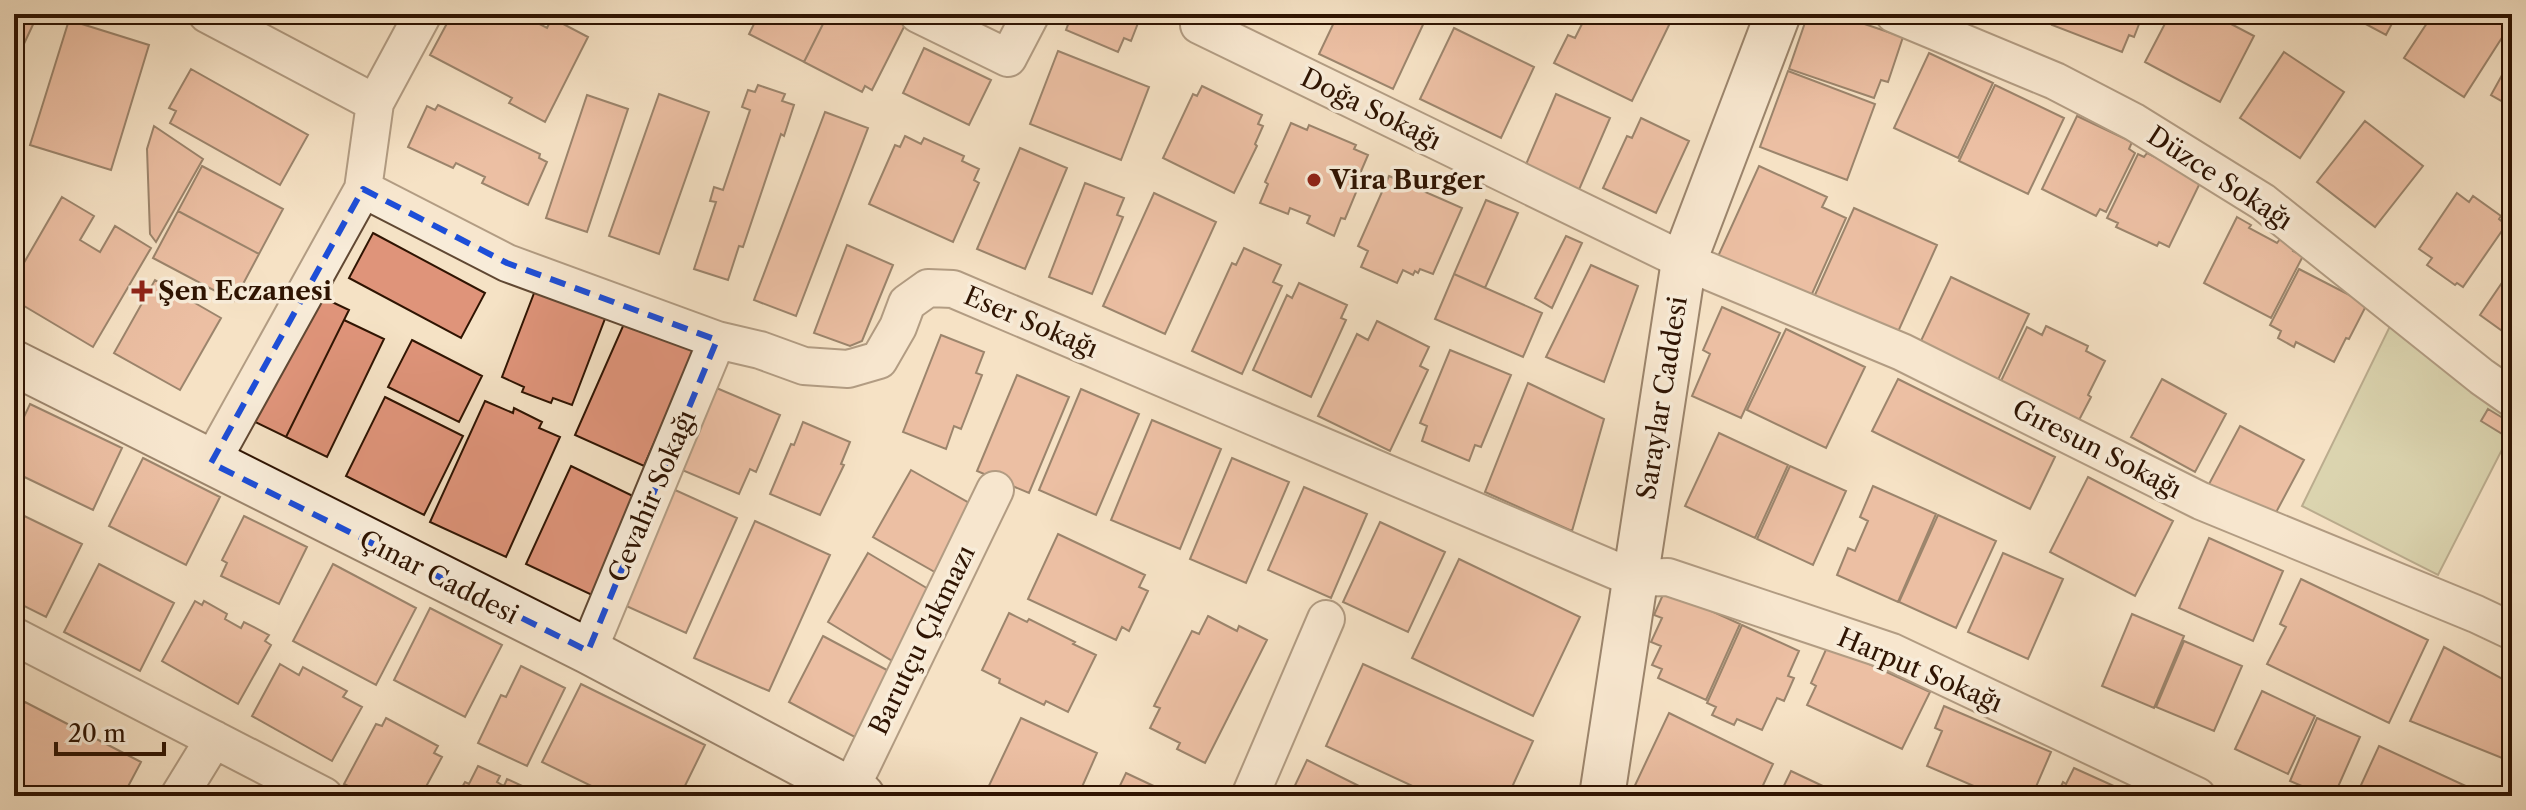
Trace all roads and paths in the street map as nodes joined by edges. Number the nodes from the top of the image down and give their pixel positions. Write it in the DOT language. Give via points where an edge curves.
graph roads {
  1 [pos="207,14"];
  2 [pos="423,14"];
  3 [pos="918,14"];
  4 [pos="1031,14"];
  5 [pos="1203,14"];
  6 [pos="1778,14"];
  7 [pos="1894,14"];
  8 [pos="375,103"];
  9 [pos="363,189"];
  10 [pos="1684,261"];
  11 [pos="717,340"];
  12 [pos="14,363"];
  13 [pos="2512,398"];
  14 [pos="211,463"];
  15 [pos="995,490"];
  16 [pos="1633,578"];
  17 [pos="1326,619"];
  18 [pos="2512,631"];
  19 [pos="14,636"];
  20 [pos="588,651"];
  21 [pos="214,739"];
  22 [pos="853,794"];
  23 [pos="179,796"];
  24 [pos="324,796"];
  25 [pos="1250,796"];
  26 [pos="1602,796"];
  27 [pos="2197,796"];
  1 -- 8 [label="street"];
  2 -- 8 [label="street"];
  3 -- 4 [label="street" via="1008,58"];
  5 -- 10 [label="street, Doğa Sokağı" via="1199,25"];
  6 -- 10 [label="street, Saraylar Caddesi"];
  7 -- 13 [label="street, Düzce Sokağı" via="2055,81 2134,122 2263,202"];
  8 -- 9 [label="street"];
  9 -- 11 [label="street, Eser Sokağı" via="507,263"];
  9 -- 14 [label="street"];
  10 -- 16 [label="street, Saraylar Caddesi"];
  10 -- 18 [label="street, Gıresun Sokağı" via="1902,352 2201,501"];
  11 -- 16 [label="street, Eser Sokağı" via="804,366 848,369 879,360 907,303 928,288 953,289"];
  11 -- 20 [label="street, Cevahir Sokağı"];
  12 -- 14 [label="street, Çınar Caddesi"];
  14 -- 20 [label="street, Çınar Caddesi"];
  15 -- 22 [label="street, Barutçu Çıkmazı"];
  16 -- 26 [label="street, Saraylar Caddesi"];
  16 -- 27 [label="street, Harput Sokağı" via="1668,577 1892,652"];
  17 -- 25 [label="street"];
  19 -- 21 [label="street"];
  20 -- 22 [label="street, Çınar Caddesi"];
  21 -- 23 [label="street"];
  21 -- 24 [label="street"];
}
